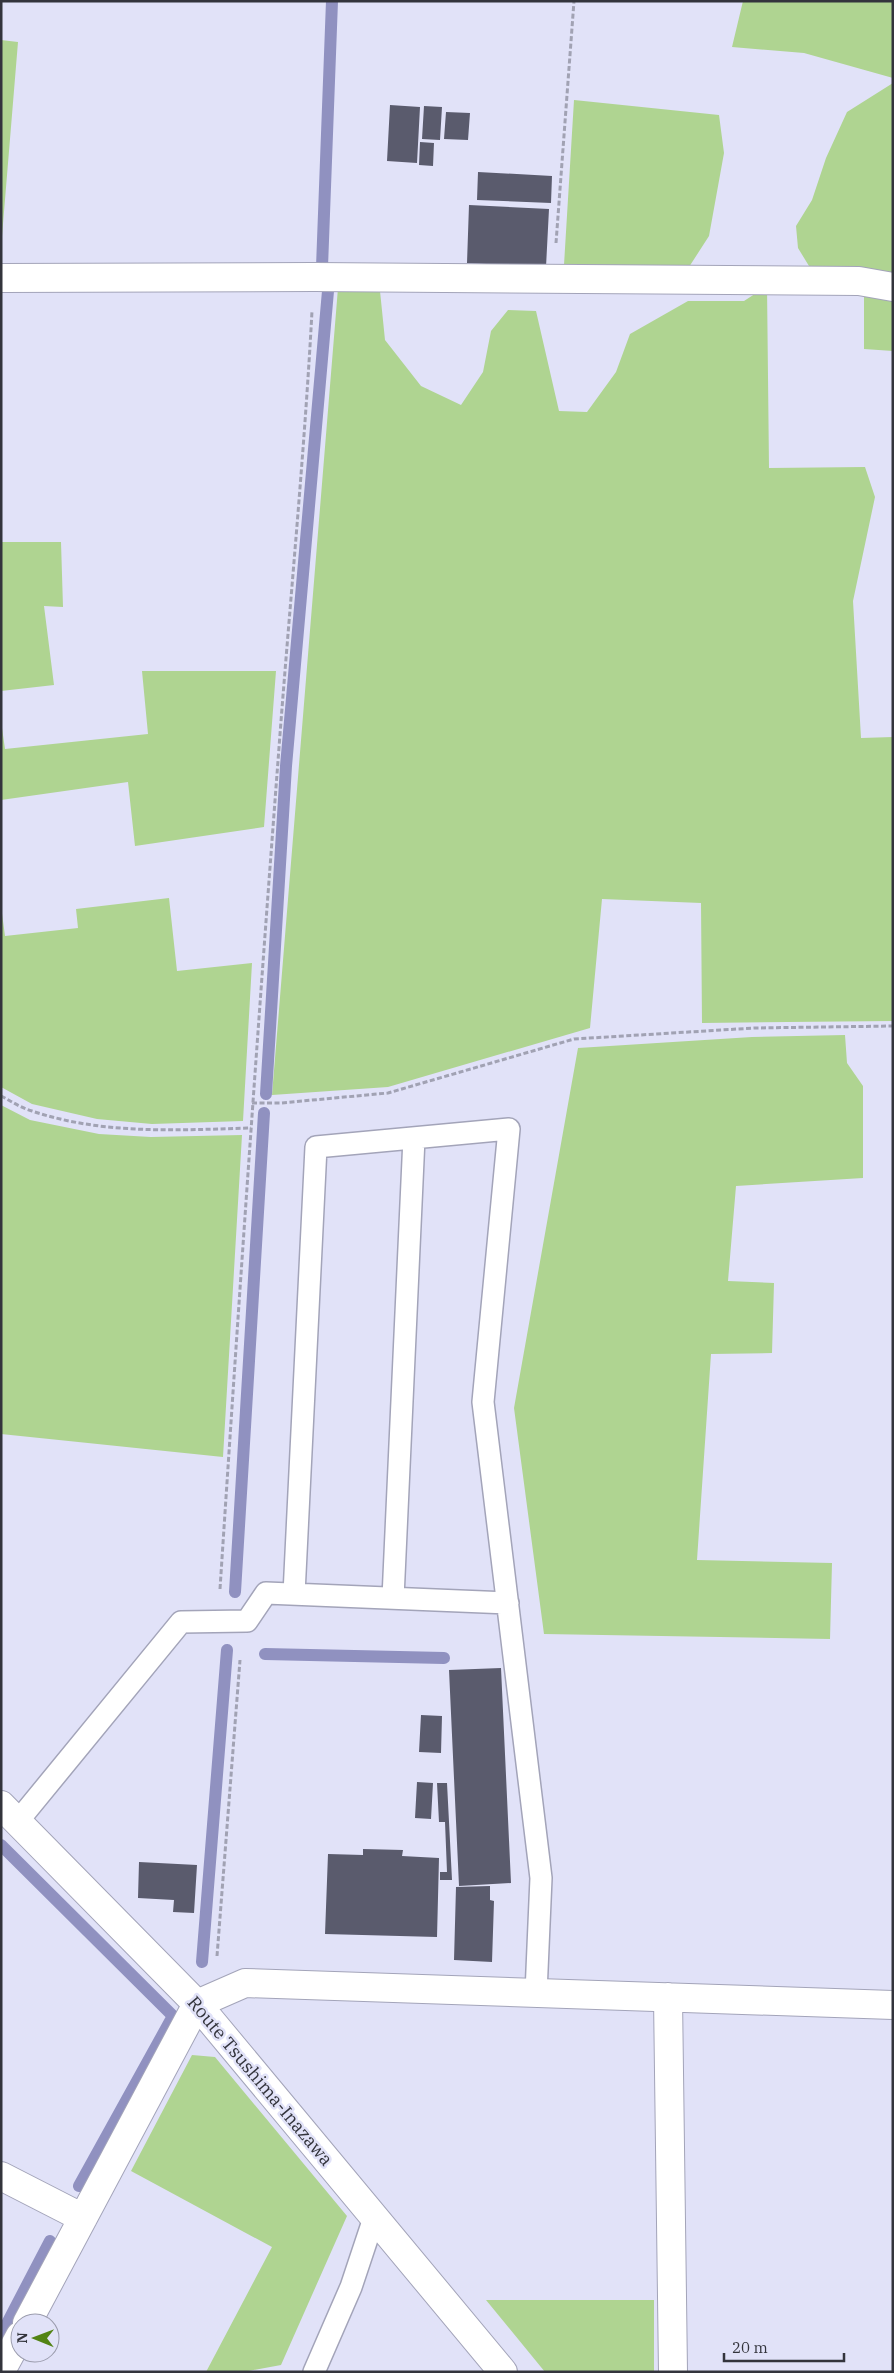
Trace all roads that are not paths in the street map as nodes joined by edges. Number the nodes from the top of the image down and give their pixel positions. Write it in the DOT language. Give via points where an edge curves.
graph roads {
  1 [pos="1,278"];
  2 [pos="893,287"];
  3 [pos="414,1138"];
  4 [pos="294,1594"];
  5 [pos="393,1598"];
  6 [pos="508,1604"];
  7 [pos="10,1813"];
  8 [pos="536,1993"];
  9 [pos="668,1997"];
  10 [pos="197,2004"];
  11 [pos="893,2005"];
  12 [pos="1,2176"];
  13 [pos="83,2218"];
  14 [pos="374,2218"];
  15 [pos="32,2313"];
  16 [pos="10,2354"];
  17 [pos="1,2371"];
  18 [pos="314,2372"];
  19 [pos="503,2372"];
  20 [pos="673,2372"];
  1 -- 2 [label="street" via="859,281"];
  3 -- 4 [label="lane" via="316,1147"];
  3 -- 5 [label="lane"];
  3 -- 6 [label="lane" via="509,1129 483,1402"];
  4 -- 5 [label="lane"];
  4 -- 7 [label="lane" via="266,1593 247,1621 181,1622"];
  5 -- 6 [label="lane"];
  6 -- 8 [label="lane" via="541,1878"];
  7 -- 10 [label="street, Route Tsushima-Inazawa"];
  8 -- 9 [label="street"];
  8 -- 10 [label="street" via="245,1983"];
  9 -- 11 [label="street"];
  9 -- 20 [label="street"];
  10 -- 13 [label="street"];
  10 -- 14 [label="street, Route Tsushima-Inazawa"];
  12 -- 13 [label="street"];
  13 -- 15 [label="street"];
  14 -- 18 [label="lane" via="351,2287"];
  14 -- 19 [label="street, Route Tsushima-Inazawa"];
  16 -- 17 [label="street"];
}
